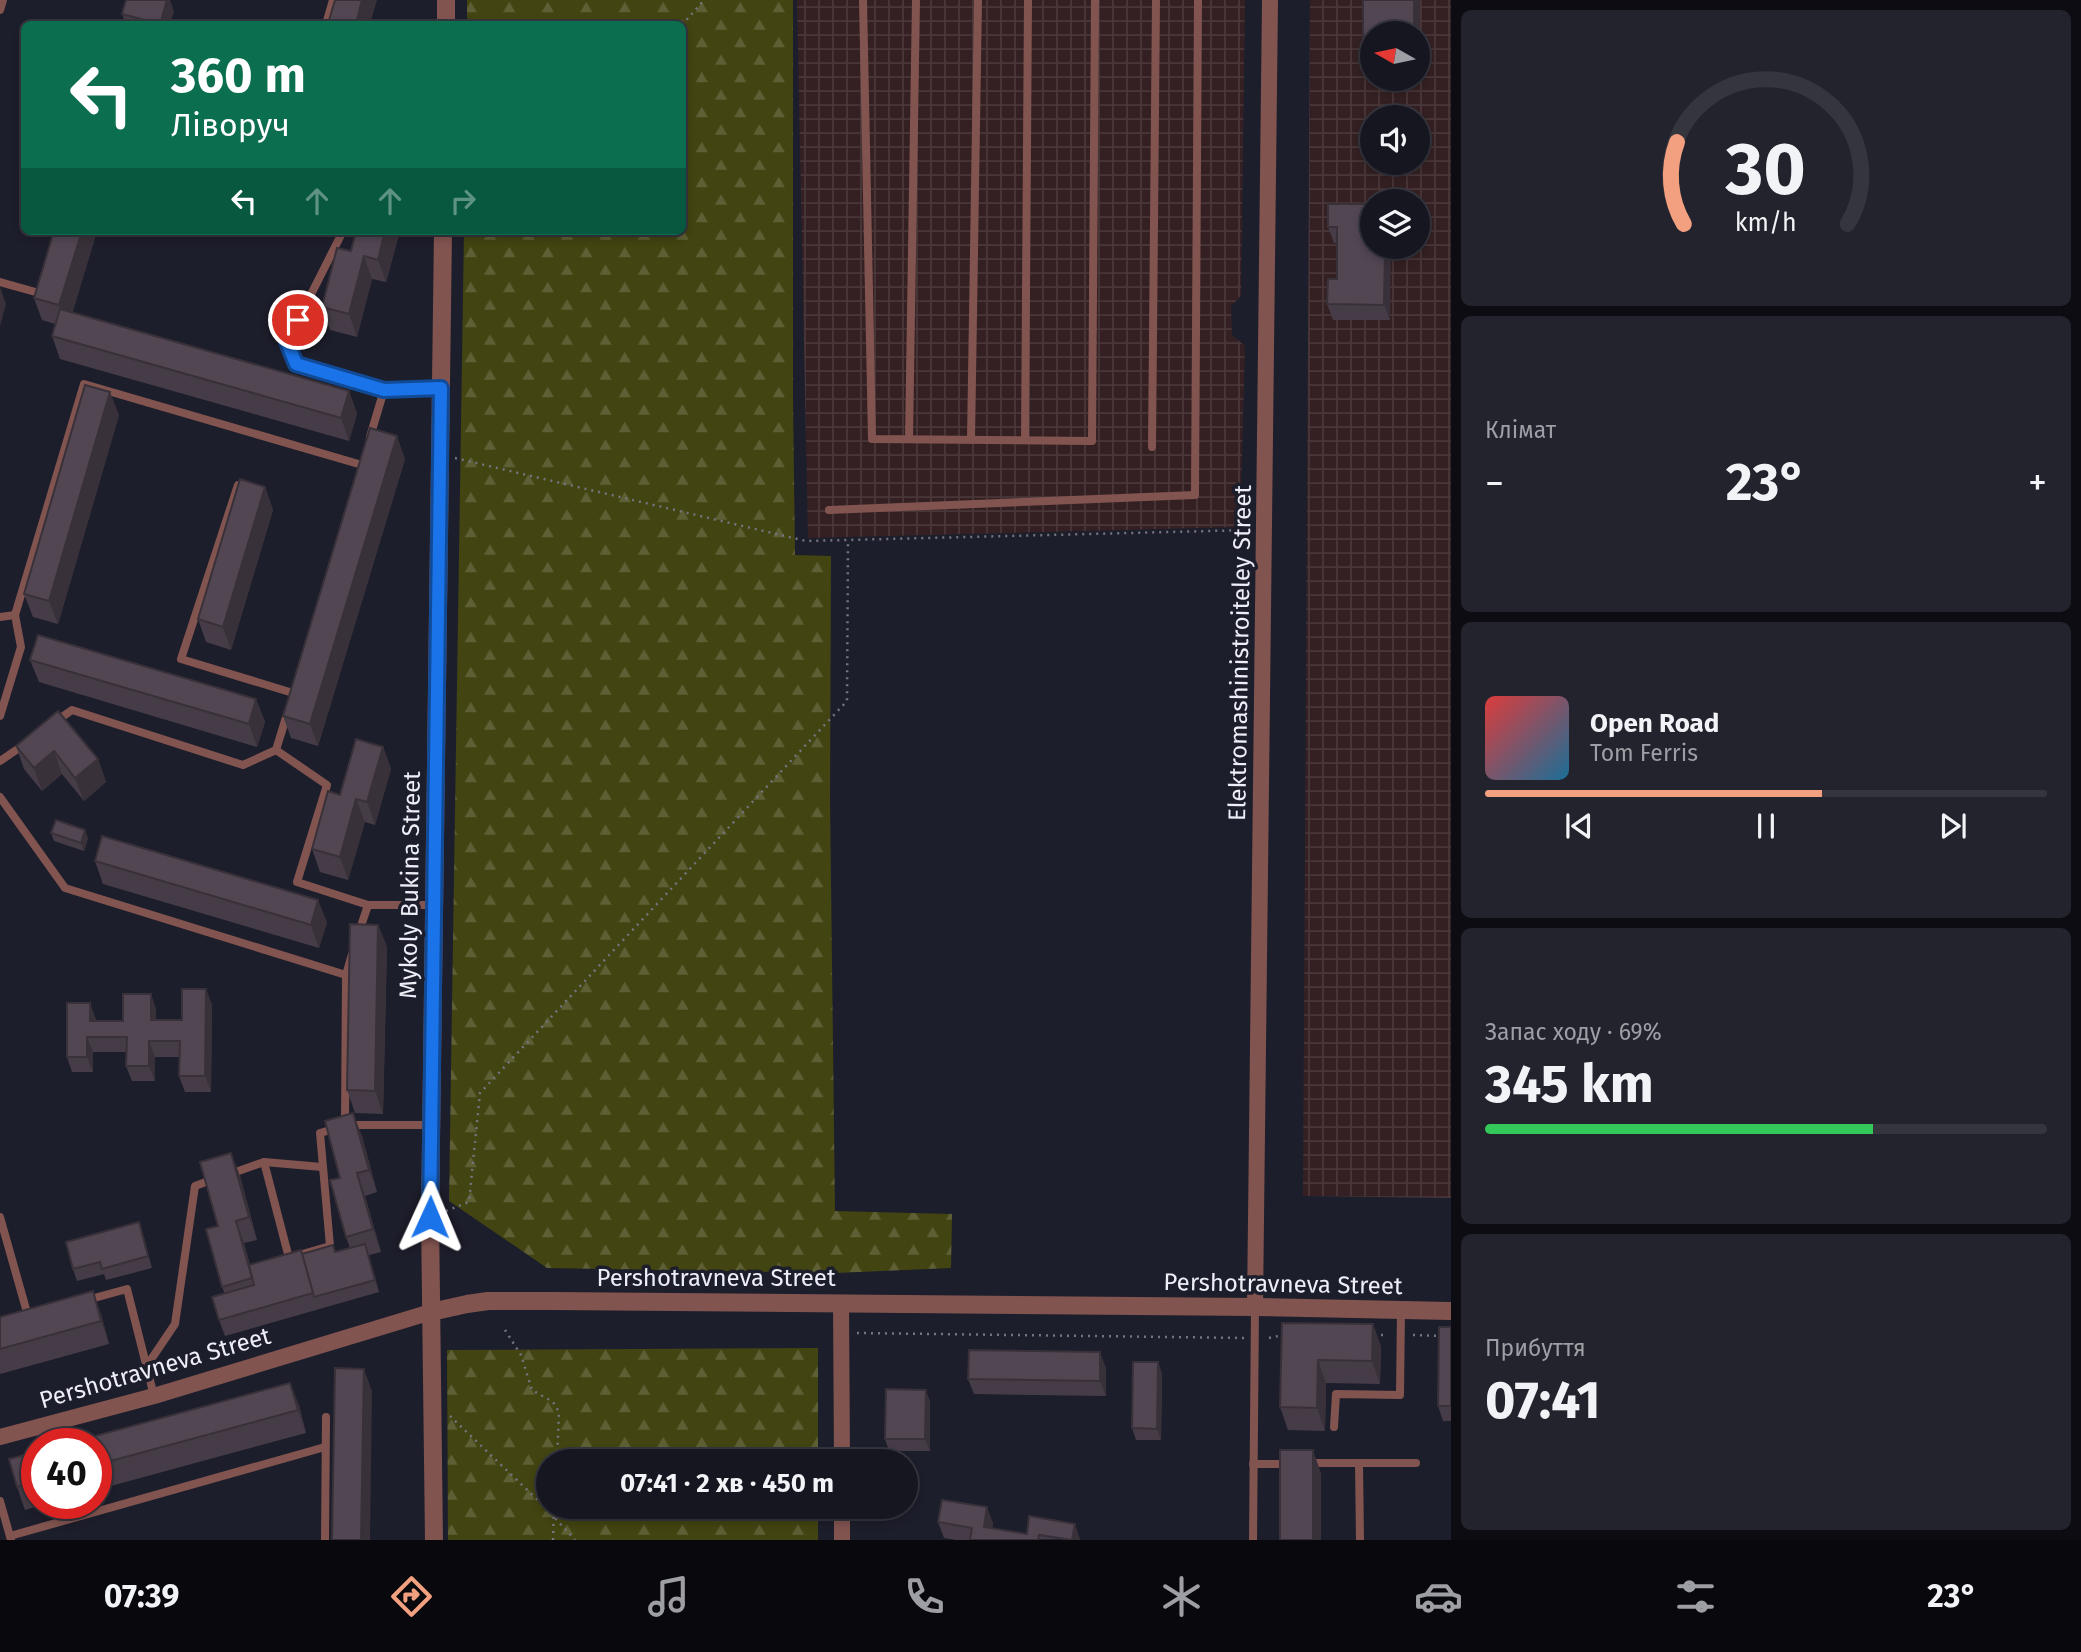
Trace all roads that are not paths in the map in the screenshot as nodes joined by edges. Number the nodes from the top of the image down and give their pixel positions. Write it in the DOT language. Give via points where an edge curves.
graph roads {
  1 [pos="3,0"];
  2 [pos="333,0"];
  3 [pos="446,0"];
  4 [pos="863,0"];
  5 [pos="916,0"];
  6 [pos="978,0"];
  7 [pos="1028,0"];
  8 [pos="1095,0"];
  9 [pos="1156,0"];
  10 [pos="1198,0"];
  11 [pos="1270,0"];
  12 [pos="0,10"];
  13 [pos="327,21"];
  14 [pos="446,21"];
  15 [pos="341,235"];
  16 [pos="443,235"];
  17 [pos="43,281"];
  18 [pos="0,282"];
  19 [pos="441,388"];
  20 [pos="384,390"];
  21 [pos="909,439"];
  22 [pos="369,440"];
  23 [pos="971,440"];
  24 [pos="1025,440"];
  25 [pos="1152,447"];
  26 [pos="366,453"];
  27 [pos="362,466"];
  28 [pos="358,479"];
  29 [pos="237,485"];
  30 [pos="829,510"];
  31 [pos="15,615"];
  32 [pos="0,617"];
  33 [pos="297,680"];
  34 [pos="293,693"];
  35 [pos="0,716"];
  36 [pos="51,724"];
  37 [pos="31,739"];
  38 [pos="276,750"];
  39 [pos="0,761"];
  40 [pos="0,797"];
  41 [pos="368,905"];
  42 [pos="434,905"];
  43 [pos="346,975"];
  44 [pos="345,1125"];
  45 [pos="431,1125"];
  46 [pos="264,1162"];
  47 [pos="323,1167"];
  48 [pos="0,1217"];
  49 [pos="78,1302"];
  50 [pos="841,1303"];
  51 [pos="1255,1307"];
  52 [pos="1401,1310"];
  53 [pos="1451,1311"];
  54 [pos="41,1312"];
  55 [pos="432,1312"];
  56 [pos="146,1367"];
  57 [pos="154,1396"];
  58 [pos="326,1417"];
  59 [pos="1335,1427"];
  60 [pos="0,1437"];
  61 [pos="325,1447"];
  62 [pos="842,1449"];
  63 [pos="1359,1463"];
  64 [pos="1416,1463"];
  65 [pos="1254,1464"];
  66 [pos="0,1501"];
  67 [pos="842,1519"];
  68 [pos="10,1538"];
  69 [pos="325,1540"];
  70 [pos="434,1540"];
  71 [pos="842,1540"];
  72 [pos="1253,1540"];
  73 [pos="1360,1540"];
  1 -- 12 [label="lane"];
  2 -- 13 [label="lane"];
  3 -- 14 [label="street"];
  4 -- 21 [label="lane" via="872,439"];
  5 -- 21 [label="lane"];
  6 -- 23 [label="lane"];
  7 -- 24 [label="lane"];
  8 -- 24 [label="lane" via="1092,441"];
  9 -- 25 [label="lane"];
  10 -- 30 [label="lane" via="1195,495"];
  11 -- 51 [label="street, Elektromashinistroiteley Street"];
  15 -- 20 [label="lane" via="287,342 296,364"];
  16 -- 19 [label="street, Mykoly Bukina Street"];
  17 -- 18 [label="lane" via="39,293"];
  19 -- 20 [label="lane"];
  19 -- 42 [label="street, Mykoly Bukina Street"];
  20 -- 22 [label="lane"];
  21 -- 23 [label="lane"];
  23 -- 24 [label="lane"];
  26 -- 27 [label="lane"];
  27 -- 28 [label="lane"];
  27 -- 31 [label="lane" via="84,384"];
  29 -- 34 [label="lane" via="181,659"];
  31 -- 32 [label="lane"];
  31 -- 35 [label="lane" via="21,647"];
  33 -- 34 [label="lane"];
  34 -- 38 [label="lane"];
  36 -- 38 [label="lane" via="72,710 243,765"];
  37 -- 39 [label="lane"];
  38 -- 41 [label="lane" via="327,785 297,882"];
  40 -- 43 [label="lane" via="65,888"];
  41 -- 42 [label="lane"];
  41 -- 43 [label="lane"];
  42 -- 45 [label="street, Mykoly Bukina Street"];
  43 -- 44 [label="lane"];
  44 -- 45 [label="lane"];
  44 -- 47 [label="lane" via="320,1133"];
  45 -- 55 [label="street, Mykoly Bukina Street"];
  46 -- 47 [label="lane"];
  46 -- 47 [label="lane" via="289,1258 330,1247"];
  46 -- 56 [label="lane" via="195,1186 175,1324"];
  48 -- 54 [label="lane" via="28,1316"];
  49 -- 56 [label="lane" via="127,1289"];
  50 -- 51 [label="street, Pershotravneva Street"];
  50 -- 55 [label="street, Pershotravneva Street" via="488,1301"];
  50 -- 62 [label="street"];
  51 -- 52 [label="street, Pershotravneva Street"];
  51 -- 65 [label="lane"];
  52 -- 53 [label="street, Pershotravneva Street"];
  52 -- 59 [label="lane" via="1400,1395 1336,1394"];
  55 -- 57 [label="street, Pershotravneva Street"];
  55 -- 70 [label="street, Mykoly Bukina Street"];
  56 -- 57 [label="lane"];
  57 -- 60 [label="street, Pershotravneva Street"];
  58 -- 61 [label="lane"];
  61 -- 68 [label="lane"];
  61 -- 69 [label="lane"];
  63 -- 64 [label="lane"];
  63 -- 65 [label="lane"];
  63 -- 73 [label="lane"];
  65 -- 72 [label="lane"];
  66 -- 68 [label="lane"];
  67 -- 71 [label="street"];
}
